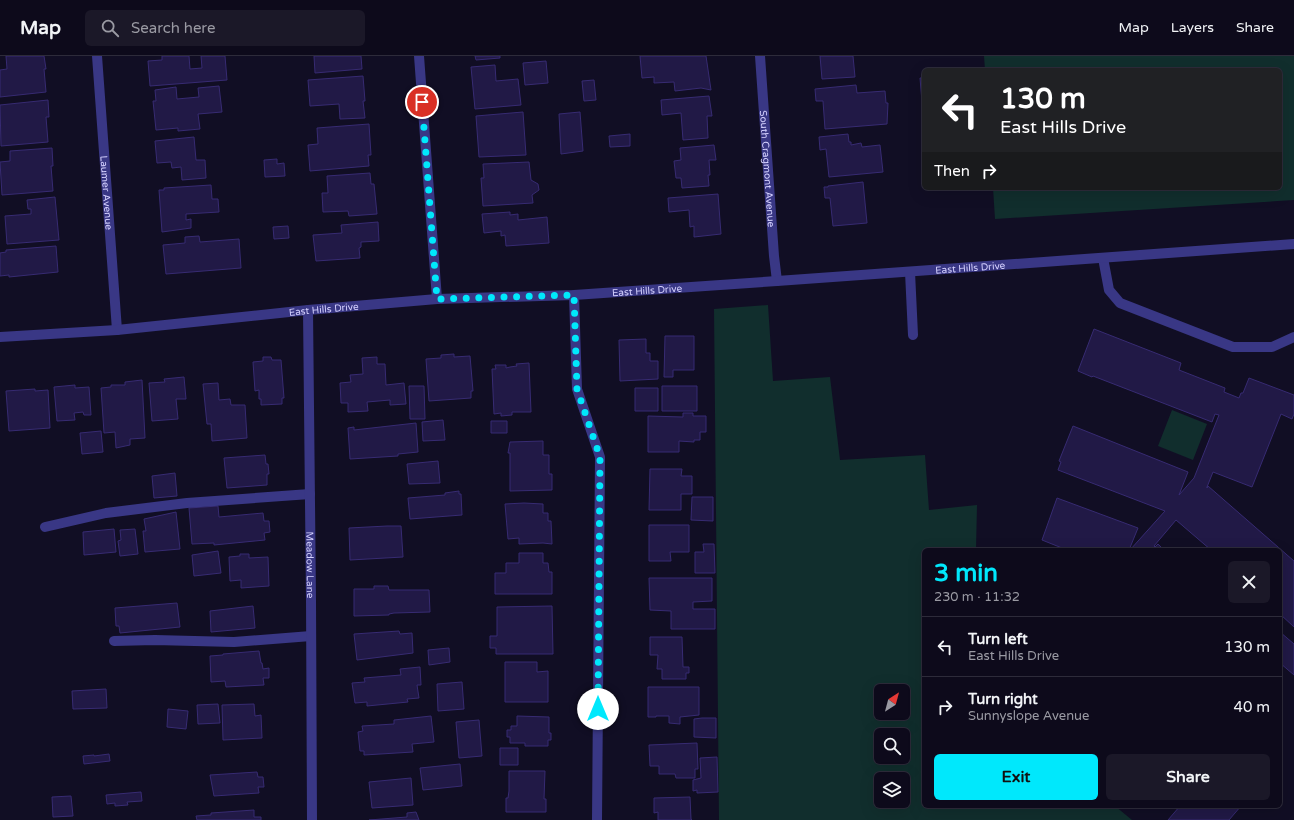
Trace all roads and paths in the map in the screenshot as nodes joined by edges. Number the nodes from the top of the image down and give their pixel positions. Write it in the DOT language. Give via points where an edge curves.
graph roads {
  1 [pos="97,56"];
  2 [pos="419,56"];
  3 [pos="760,56"];
  4 [pos="1294,244"];
  5 [pos="1103,258"];
  6 [pos="910,272"];
  7 [pos="777,282"];
  8 [pos="574,295"];
  9 [pos="437,299"];
  10 [pos="308,310"];
  11 [pos="117,330"];
  12 [pos="914,335"];
  13 [pos="0,337"];
  14 [pos="1294,338"];
  15 [pos="310,494"];
  16 [pos="45,527"];
  17 [pos="311,636"];
  18 [pos="114,641"];
  19 [pos="312,820"];
  20 [pos="597,820"];
  1 -- 11 [label="street, Laumer Avenue"];
  2 -- 9 [label="street"];
  3 -- 7 [label="street, South Cragmont Avenue"];
  4 -- 5 [label="street, East Hills Drive"];
  5 -- 6 [label="street, East Hills Drive"];
  5 -- 14 [label="street" via="1109,290 1120,303 1233,347 1272,347"];
  6 -- 7 [label="street, East Hills Drive"];
  6 -- 12 [label="street"];
  7 -- 8 [label="street, East Hills Drive"];
  8 -- 9 [label="street, East Hills Drive"];
  8 -- 20 [label="street" via="577,389 600,457"];
  9 -- 10 [label="street, East Hills Drive"];
  10 -- 11 [label="street, East Hills Drive"];
  10 -- 15 [label="street, Meadow Lane"];
  11 -- 13 [label="street, East Hills Drive"];
  15 -- 16 [label="street" via="186,503 106,513"];
  15 -- 17 [label="street, Meadow Lane"];
  17 -- 18 [label="street" via="234,642"];
  17 -- 19 [label="street, Meadow Lane"];
}
